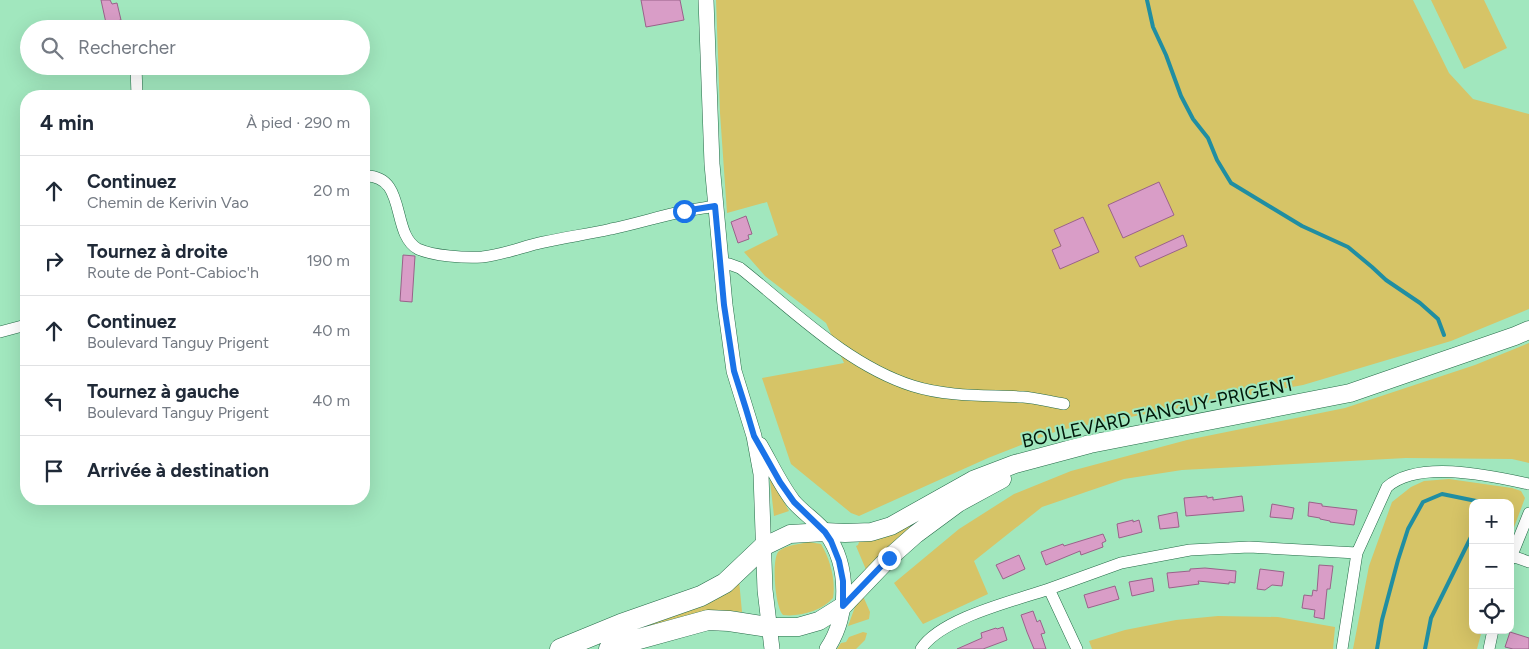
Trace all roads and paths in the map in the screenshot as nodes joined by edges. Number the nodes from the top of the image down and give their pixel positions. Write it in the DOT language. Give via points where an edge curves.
graph roads {
  1 [pos="706,0"];
  2 [pos="136,75"];
  3 [pos="137,90"];
  4 [pos="370,176"];
  5 [pos="715,206"];
  6 [pos="721,263"];
  7 [pos="20,326"];
  8 [pos="1529,330"];
  9 [pos="0,332"];
  10 [pos="1064,404"];
  11 [pos="754,436"];
  12 [pos="1057,453"];
  13 [pos="1529,484"];
  14 [pos="1529,513"];
  15 [pos="825,532"];
  16 [pos="763,547"];
  17 [pos="1514,550"];
  18 [pos="1357,553"];
  19 [pos="1514,559"];
  20 [pos="1529,562"];
  21 [pos="1049,589"];
  22 [pos="843,606"];
  23 [pos="768,627"];
  24 [pos="1492,634"];
  25 [pos="560,649"];
  26 [pos="609,649"];
  27 [pos="772,649"];
  28 [pos="827,649"];
  29 [pos="921,649"];
  30 [pos="1077,649"];
  31 [pos="1342,649"];
  32 [pos="1489,649"];
  1 -- 5 [label="street"];
  2 -- 3 [label="street"];
  4 -- 5 [label="street" via="388,186 409,240 418,248 458,257 484,256"];
  5 -- 6 [label="street"];
  6 -- 10 [label="street" via="740,268 842,350 884,374 914,386 960,395 1024,397"];
  6 -- 11 [label="street" via="734,371"];
  7 -- 9 [label="street"];
  8 -- 12 [label="main road, BOULEVARD TANGUY-PRIGENT" via="1350,393"];
  11 -- 15 [label="street" via="794,502"];
  11 -- 16 [label="street" via="761,474"];
  12 -- 15 [label="main road, BOULEVARD TANGUY-PRIGENT" via="973,480 891,526 871,532"];
  12 -- 22 [label="main road" via="958,503 889,558"];
  13 -- 18 [label="street" via="1499,477 1440,471 1415,473 1393,481 1387,487"];
  14 -- 17 [label="street"];
  15 -- 16 [label="main road, BOULEVARD TANGUY-PRIGENT" via="790,534"];
  15 -- 22 [label="street" via="839,561"];
  16 -- 23 [label="street"];
  16 -- 25 [label="highway" via="725,583 701,596"];
  18 -- 21 [label="street" via="1249,547 1190,550 1121,563"];
  18 -- 31 [label="street"];
  19 -- 20 [label="street"];
  21 -- 29 [label="street" via="940,629"];
  21 -- 30 [label="street"];
  22 -- 23 [label="main road" via="819,621 798,627"];
  22 -- 28 [label="street" via="840,623"];
  23 -- 26 [label="highway" via="708,620"];
  23 -- 27 [label="street"];
  24 -- 32 [label="street"];
}
